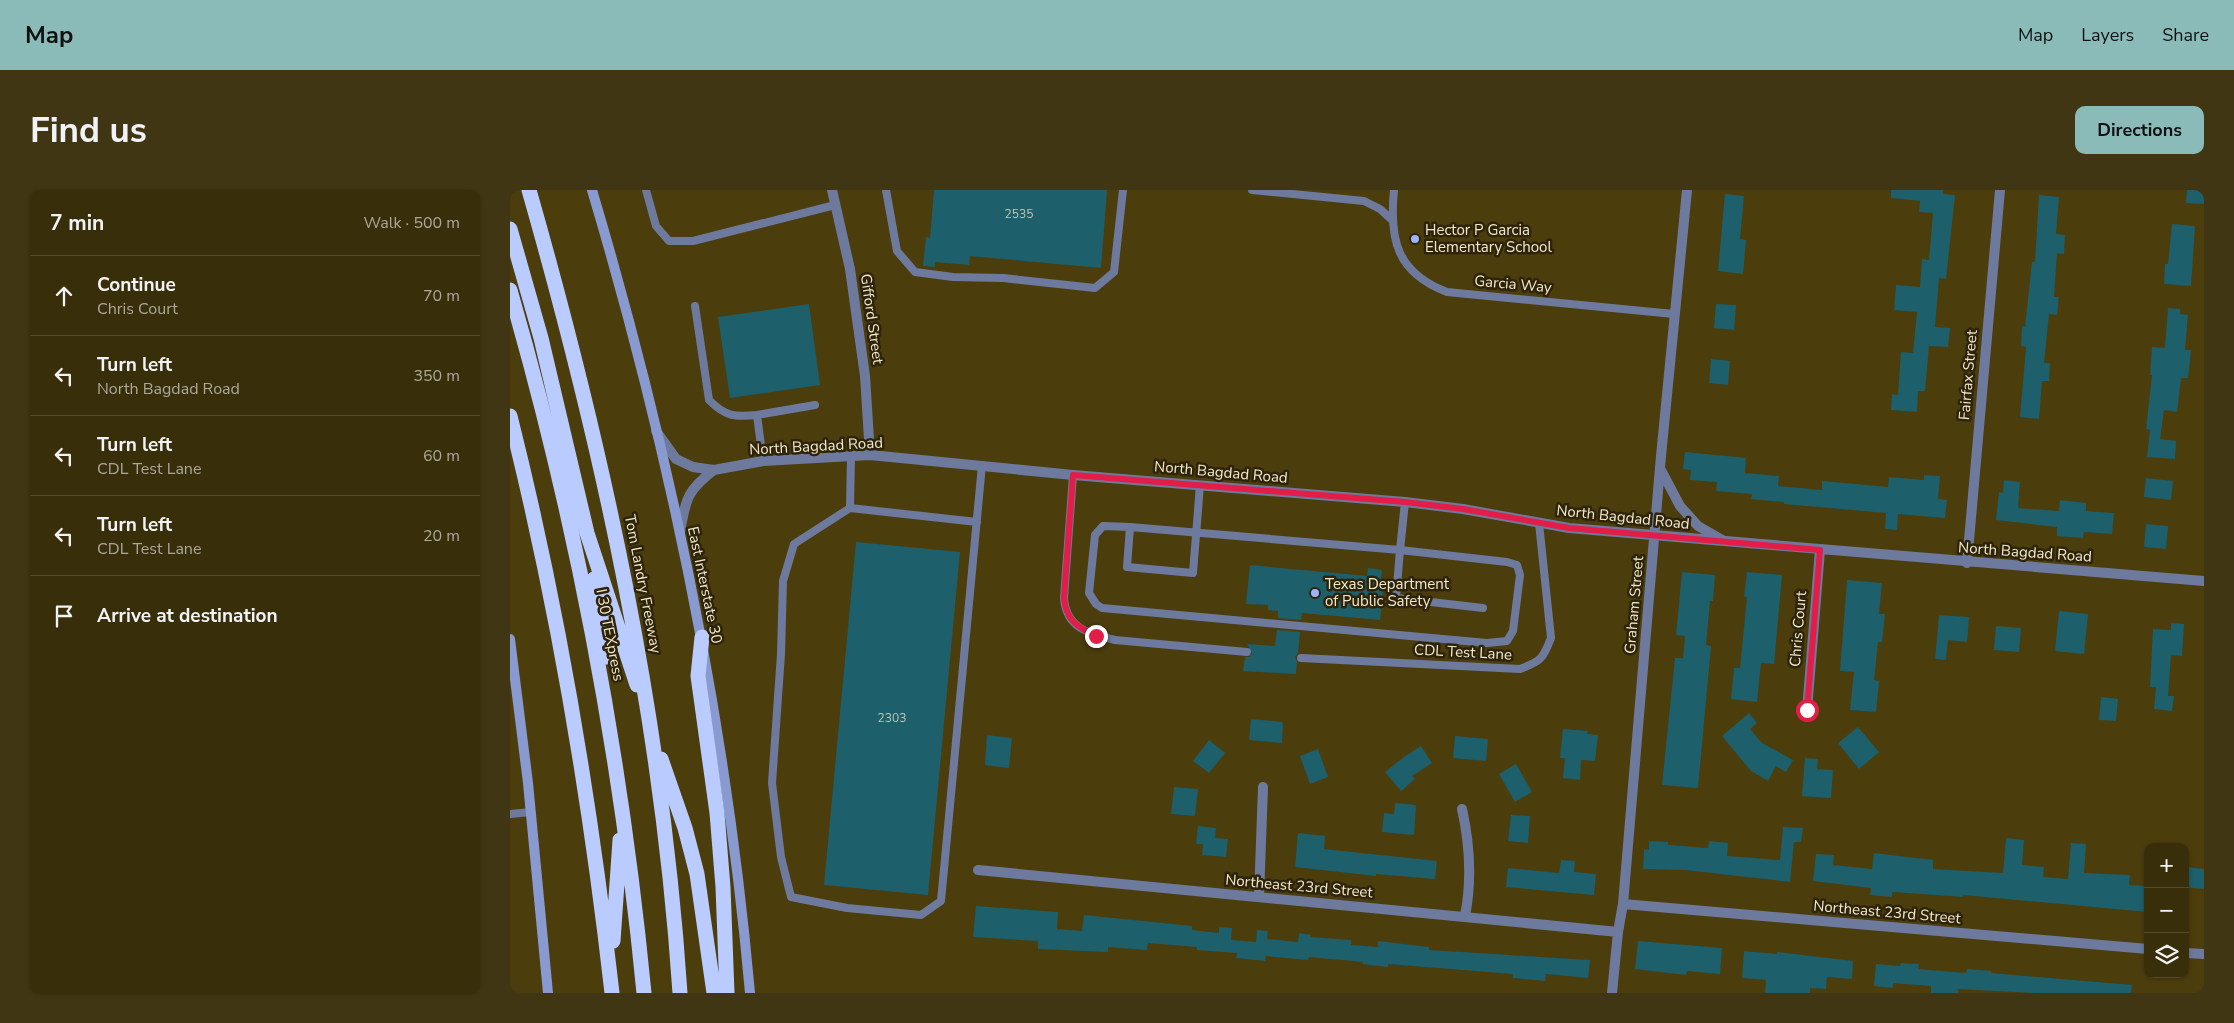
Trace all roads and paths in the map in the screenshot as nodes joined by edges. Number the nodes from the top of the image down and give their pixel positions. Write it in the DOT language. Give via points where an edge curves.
graph roads {
  1 [pos="529,190"];
  2 [pos="592,190"];
  3 [pos="646,190"];
  4 [pos="832,190"];
  5 [pos="886,190"];
  6 [pos="1123,190"];
  7 [pos="1252,190"];
  8 [pos="1394,190"];
  9 [pos="1686,190"];
  10 [pos="2000,190"];
  11 [pos="835,205"];
  12 [pos="1392,220"];
  13 [pos="510,229"];
  14 [pos="510,290"];
  15 [pos="695,306"];
  16 [pos="1674,314"];
  17 [pos="815,405"];
  18 [pos="757,415"];
  19 [pos="510,416"];
  20 [pos="656,431"];
  21 [pos="870,454"];
  22 [pos="851,456"];
  23 [pos="763,461"];
  24 [pos="982,465"];
  25 [pos="1660,467"];
  26 [pos="714,470"];
  27 [pos="1073,475"];
  28 [pos="1200,485"];
  29 [pos="1405,502"];
  30 [pos="850,508"];
  31 [pos="977,522"];
  32 [pos="1539,523"];
  33 [pos="1130,527"];
  34 [pos="1196,532"];
  35 [pos="587,533"];
  36 [pos="679,534"];
  37 [pos="1655,536"];
  38 [pos="1725,542"];
  39 [pos="1400,550"];
  40 [pos="1820,550"];
  41 [pos="1966,562"];
  42 [pos="2204,581"];
  43 [pos="1483,608"];
  44 [pos="702,637"];
  45 [pos="510,639"];
  46 [pos="1247,652"];
  47 [pos="1301,658"];
  48 [pos="1807,710"];
  49 [pos="1263,787"];
  50 [pos="1462,809"];
  51 [pos="531,812"];
  52 [pos="510,814"];
  53 [pos="978,870"];
  54 [pos="1259,897"];
  55 [pos="1623,904"];
  56 [pos="1465,916"];
  57 [pos="1618,932"];
  58 [pos="2144,949"];
  59 [pos="2189,953"];
  60 [pos="2204,954"];
  61 [pos="548,993"];
  62 [pos="607,993"];
  63 [pos="612,993"];
  64 [pos="644,993"];
  65 [pos="680,993"];
  66 [pos="714,993"];
  67 [pos="727,993"];
  68 [pos="750,993"];
  69 [pos="1612,993"];
  1 -- 65 [label="highway, Tom Landry Freeway" via="573,350 620,549 662,810 675,914"];
  2 -- 20 [label="main road, East Interstate 30"];
  3 -- 11 [label="lane" via="656,226 669,241 693,241"];
  4 -- 11 [label="street, Gifford Street"];
  5 -- 6 [label="lane" via="897,251 914,272 1095,288 1114,272"];
  7 -- 12 [label="lane" via="1364,200"];
  8 -- 12 [label="lane, Garcia Way"];
  9 -- 16 [label="street, Graham Street"];
  10 -- 41 [label="street, Fairfax Street"];
  11 -- 21 [label="street, Gifford Street" via="850,269 865,376"];
  12 -- 16 [label="lane, Garcia Way" via="1402,260 1430,286 1447,292"];
  13 -- 35 [label="highway" via="541,338"];
  14 -- 64 [label="highway, I 30 TEXpress" via="573,538 599,668 626,833"];
  15 -- 18 [label="lane" via="710,400 720,411 736,417"];
  16 -- 25 [label="street, Graham Street"];
  17 -- 18 [label="lane"];
  18 -- 23 [label="lane"];
  19 -- 63 [label="highway" via="565,665 598,865"];
  20 -- 26 [label="street, North Bagdad Road" via="676,459 693,467"];
  20 -- 36 [label="main road, East Interstate 30"];
  21 -- 22 [label="street, North Bagdad Road"];
  21 -- 24 [label="street, North Bagdad Road"];
  22 -- 23 [label="street, North Bagdad Road"];
  22 -- 30 [label="lane"];
  23 -- 26 [label="street, North Bagdad Road"];
  24 -- 27 [label="street, North Bagdad Road"];
  24 -- 31 [label="lane"];
  25 -- 37 [label="street, Graham Street"];
  25 -- 38 [label="street, North Bagdad Road" via="1680,506 1698,526"];
  26 -- 36 [label="street" via="697,483 686,501"];
  27 -- 28 [label="street, North Bagdad Road"];
  27 -- 46 [label="lane" via="1064,598 1065,610 1071,619 1081,629 1115,640"];
  28 -- 29 [label="street, North Bagdad Road"];
  28 -- 34 [label="lane"];
  29 -- 32 [label="street, North Bagdad Road"];
  29 -- 39 [label="lane"];
  30 -- 31 [label="lane"];
  30 -- 31 [label="lane" via="794,544 782,580 781,654 772,783 781,857 791,897 847,908 921,915 941,901"];
  32 -- 37 [label="street, North Bagdad Road"];
  32 -- 47 [label="lane, CDL Test Lane" via="1552,638 1539,662 1520,669"];
  33 -- 34 [label="lane"];
  33 -- 34 [label="lane" via="1126,567 1193,573"];
  33 -- 39 [label="lane" via="1103,526 1095,535 1089,593 1102,608 1487,643 1507,641 1511,636 1520,575 1516,565"];
  34 -- 39 [label="lane"];
  35 -- 62 [label="highway" via="608,667 619,794 618,880"];
  35 -- 66 [label="highway" via="685,828 704,912"];
  36 -- 44 [label="main road, East Interstate 30"];
  37 -- 38 [label="street, North Bagdad Road"];
  37 -- 55 [label="street, Graham Street"];
  38 -- 40 [label="street, North Bagdad Road"];
  39 -- 43 [label="lane" via="1396,598"];
  40 -- 41 [label="street, North Bagdad Road"];
  40 -- 48 [label="street, Chris Court"];
  41 -- 42 [label="street, North Bagdad Road"];
  44 -- 67 [label="highway" via="698,676 717,813"];
  44 -- 68 [label="main road, East Interstate 30" via="742,900"];
  45 -- 51 [label="main road"];
  49 -- 54 [label="street"];
  50 -- 56 [label="street" via="1469,846 1470,889"];
  51 -- 52 [label="lane"];
  51 -- 61 [label="main road"];
  53 -- 54 [label="street, Northeast 23rd Street"];
  54 -- 56 [label="street, Northeast 23rd Street"];
  55 -- 57 [label="street, Graham Street"];
  55 -- 58 [label="street, Northeast 23rd Street"];
  56 -- 57 [label="street, Northeast 23rd Street"];
  57 -- 69 [label="street, Graham Street"];
  59 -- 60 [label="street"];
}
